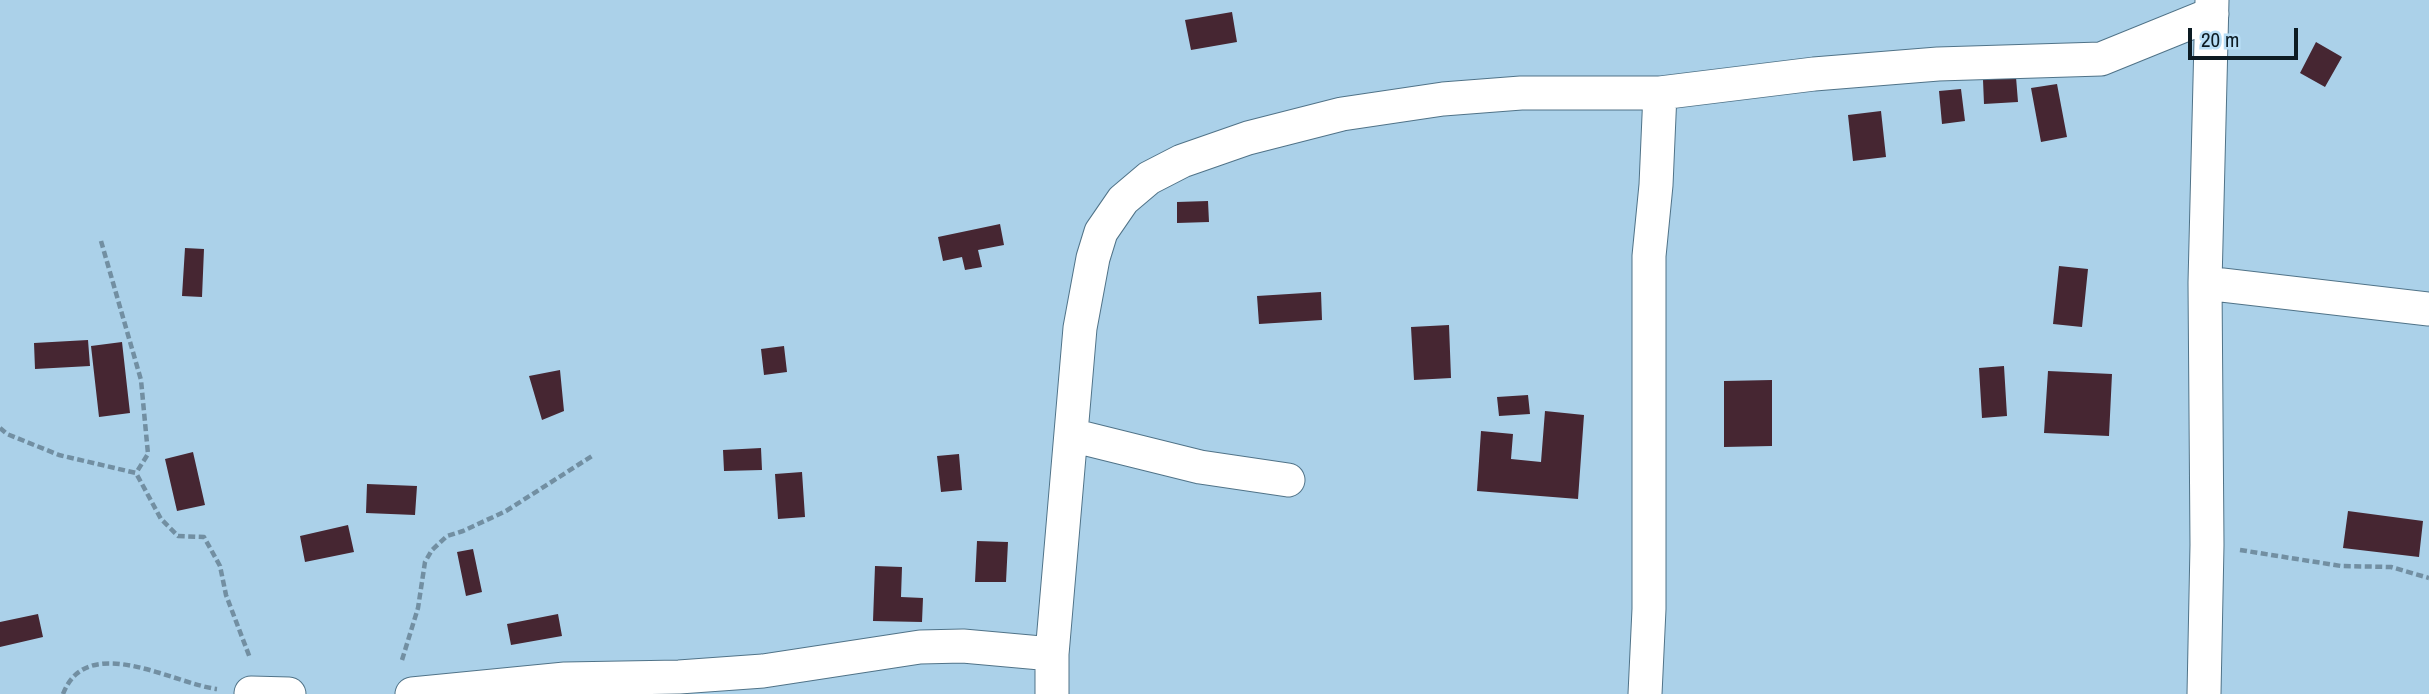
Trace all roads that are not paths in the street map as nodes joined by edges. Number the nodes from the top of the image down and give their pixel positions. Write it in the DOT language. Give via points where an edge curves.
graph roads {
  1 [pos="2212,7"];
  2 [pos="1660,93"];
  3 [pos="2205,284"];
  4 [pos="2429,309"];
  5 [pos="1071,435"];
  6 [pos="1288,480"];
  7 [pos="1052,654"];
  8 [pos="405,682"];
  9 [pos="566,687"];
  10 [pos="260,693"];
  11 [pos="289,694"];
  12 [pos="1052,694"];
  13 [pos="1645,694"];
  14 [pos="2204,694"];
  1 -- 2 [label="street" via="2101,59 1938,64"];
  1 -- 3 [label="street"];
  2 -- 5 [label="street" via="1521,93 1342,114 1248,138 1149,178 1124,200 1101,233 1093,258 1080,328"];
  2 -- 13 [label="street" via="1649,256"];
  3 -- 4 [label="street"];
  3 -- 14 [label="street"];
  5 -- 6 [label="street" via="1200,467"];
  5 -- 7 [label="street"];
  7 -- 9 [label="street" via="920,647 763,671"];
  7 -- 12 [label="street"];
  8 -- 9 [label="street"];
  10 -- 11 [label="street"];
}
